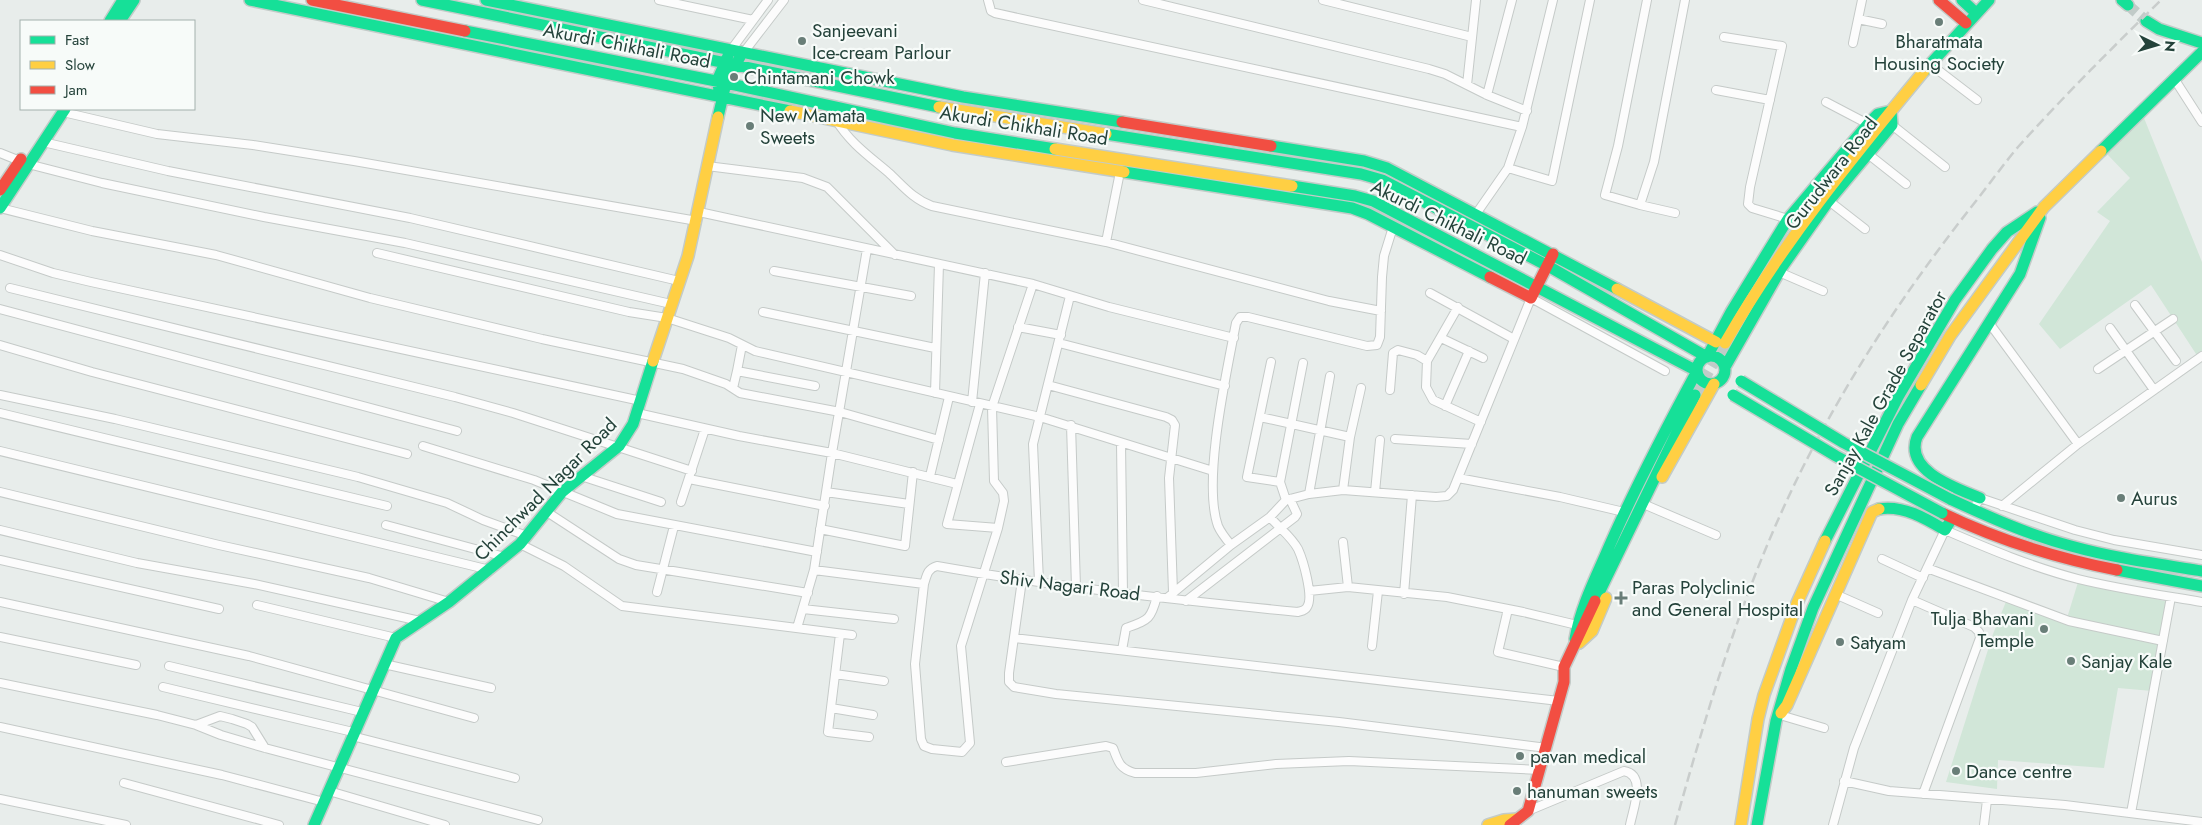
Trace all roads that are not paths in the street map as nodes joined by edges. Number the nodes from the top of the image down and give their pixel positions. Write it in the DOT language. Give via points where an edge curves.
graph roads {
  1 [pos="123,0"];
  2 [pos="134,0"];
  3 [pos="250,0"];
  4 [pos="312,0"];
  5 [pos="422,0"];
  6 [pos="486,0"];
  7 [pos="659,0"];
  8 [pos="768,0"];
  9 [pos="784,0"];
  10 [pos="988,0"];
  11 [pos="1143,0"];
  12 [pos="1323,0"];
  13 [pos="1476,0"];
  14 [pos="1512,0"];
  15 [pos="1553,0"];
  16 [pos="1590,0"];
  17 [pos="1647,0"];
  18 [pos="1685,0"];
  19 [pos="1862,0"];
  20 [pos="1939,0"];
  21 [pos="1989,0"];
  22 [pos="1964,1"];
  23 [pos="1976,13"];
  24 [pos="1858,19"];
  25 [pos="111,20"];
  26 [pos="121,20"];
  27 [pos="753,20"];
  28 [pos="2146,21"];
  29 [pos="1966,23"];
  30 [pos="1882,24"];
  31 [pos="1472,37"];
  32 [pos="1724,37"];
  33 [pos="1853,43"];
  34 [pos="2202,43"];
  35 [pos="731,50"];
  36 [pos="744,52"];
  37 [pos="2202,52"];
  38 [pos="730,63"];
  39 [pos="1930,64"];
  40 [pos="2174,80"];
  41 [pos="722,82"];
  42 [pos="1467,85"];
  43 [pos="1716,90"];
  44 [pos="1487,95"];
  45 [pos="722,98"];
  46 [pos="1770,100"];
  47 [pos="1977,100"];
  48 [pos="1826,102"];
  49 [pos="61,110"];
  50 [pos="1527,111"];
  51 [pos="1891,112"];
  52 [pos="836,120"];
  53 [pos="2202,122"];
  54 [pos="1868,124"];
  55 [pos="1892,125"];
  56 [pos="1522,127"];
  57 [pos="43,142"];
  58 [pos="0,153"];
  59 [pos="1868,154"];
  60 [pos="24,162"];
  61 [pos="708,166"];
  62 [pos="1945,167"];
  63 [pos="1508,168"];
  64 [pos="1120,172"];
  65 [pos="1906,184"];
  66 [pos="0,190"];
  67 [pos="1829,201"];
  68 [pos="1640,204"];
  69 [pos="2044,207"];
  70 [pos="0,208"];
  71 [pos="1675,213"];
  72 [pos="1476,214"];
  73 [pos="698,217"];
  74 [pos="1788,219"];
  75 [pos="1393,227"];
  76 [pos="1865,229"];
  77 [pos="393,241"];
  78 [pos="1106,242"];
  79 [pos="868,249"];
  80 [pos="377,253"];
  81 [pos="0,254"];
  82 [pos="1553,254"];
  83 [pos="390,256"];
  84 [pos="896,256"];
  85 [pos="939,264"];
  86 [pos="1548,266"];
  87 [pos="774,271"];
  88 [pos="1779,272"];
  89 [pos="985,274"];
  90 [pos="679,281"];
  91 [pos="1033,284"];
  92 [pos="862,286"];
  93 [pos="1538,286"];
  94 [pos="10,288"];
  95 [pos="1823,291"];
  96 [pos="1430,293"];
  97 [pos="911,296"];
  98 [pos="1070,296"];
  99 [pos="1531,298"];
  100 [pos="671,304"];
  101 [pos="2136,305"];
  102 [pos="1458,307"];
  103 [pos="0,309"];
  104 [pos="1381,311"];
  105 [pos="763,312"];
  106 [pos="666,318"];
  107 [pos="2173,319"];
  108 [pos="1990,324"];
  109 [pos="1018,327"];
  110 [pos="2110,328"];
  111 [pos="854,330"];
  112 [pos="2155,332"];
  113 [pos="1234,338"];
  114 [pos="1441,338"];
  115 [pos="1060,339"];
  116 [pos="1514,339"];
  117 [pos="1720,342"];
  118 [pos="0,345"];
  119 [pos="742,345"];
  120 [pos="935,348"];
  121 [pos="1469,351"];
  122 [pos="2127,352"];
  123 [pos="2202,356"];
  124 [pos="1707,357"];
  125 [pos="1483,358"];
  126 [pos="2176,360"];
  127 [pos="1271,362"];
  128 [pos="1427,362"];
  129 [pos="1303,363"];
  130 [pos="652,364"];
  131 [pos="1725,369"];
  132 [pos="2098,369"];
  133 [pos="737,371"];
  134 [pos="1665,371"];
  135 [pos="1697,371"];
  136 [pos="846,372"];
  137 [pos="1330,376"];
  138 [pos="1714,384"];
  139 [pos="1048,385"];
  140 [pos="815,386"];
  141 [pos="1225,386"];
  142 [pos="733,388"];
  143 [pos="1361,388"];
  144 [pos="1390,390"];
  145 [pos="2154,390"];
  146 [pos="935,393"];
  147 [pos="0,395"];
  148 [pos="1695,395"];
  149 [pos="949,397"];
  150 [pos="641,401"];
  151 [pos="972,402"];
  152 [pos="980,404"];
  153 [pos="992,406"];
  154 [pos="1446,406"];
  155 [pos="840,412"];
  156 [pos="0,413"];
  157 [pos="637,413"];
  158 [pos="1040,417"];
  159 [pos="1260,417"];
  160 [pos="1481,422"];
  161 [pos="1292,424"];
  162 [pos="1071,425"];
  163 [pos="705,429"];
  164 [pos="1319,430"];
  165 [pos="457,431"];
  166 [pos="1350,437"];
  167 [pos="1395,439"];
  168 [pos="939,440"];
  169 [pos="1380,440"];
  170 [pos="1121,443"];
  171 [pos="1472,444"];
  172 [pos="2078,444"];
  173 [pos="423,446"];
  174 [pos="619,446"];
  175 [pos="0,451"];
  176 [pos="832,453"];
  177 [pos="406,454"];
  178 [pos="1170,460"];
  179 [pos="692,470"];
  180 [pos="912,472"];
  181 [pos="1213,472"];
  182 [pos="581,476"];
  183 [pos="930,476"];
  184 [pos="1458,478"];
  185 [pos="689,479"];
  186 [pos="1280,482"];
  187 [pos="957,484"];
  188 [pos="1343,490"];
  189 [pos="0,492"];
  190 [pos="562,492"];
  191 [pos="826,492"];
  192 [pos="1375,492"];
  193 [pos="1309,494"];
  194 [pos="1412,495"];
  195 [pos="1980,498"];
  196 [pos="1288,500"];
  197 [pos="661,502"];
  198 [pos="681,502"];
  199 [pos="909,504"];
  200 [pos="387,506"];
  201 [pos="824,506"];
  202 [pos="1648,506"];
  203 [pos="2002,506"];
  204 [pos="1973,510"];
  205 [pos="547,512"];
  206 [pos="1624,512"];
  207 [pos="1947,516"];
  208 [pos="1270,517"];
  209 [pos="386,524"];
  210 [pos="674,526"];
  211 [pos="998,528"];
  212 [pos="1280,528"];
  213 [pos="820,529"];
  214 [pos="0,530"];
  215 [pos="1945,530"];
  216 [pos="1716,535"];
  217 [pos="524,540"];
  218 [pos="1343,542"];
  219 [pos="1231,545"];
  220 [pos="817,552"];
  221 [pos="2202,555"];
  222 [pos="506,557"];
  223 [pos="1882,559"];
  224 [pos="0,560"];
  225 [pos="1928,568"];
  226 [pos="490,570"];
  227 [pos="663,570"];
  228 [pos="814,570"];
  229 [pos="2202,571"];
  230 [pos="982,574"];
  231 [pos="1923,578"];
  232 [pos="1022,580"];
  233 [pos="1039,582"];
  234 [pos="924,584"];
  235 [pos="2202,586"];
  236 [pos="1076,587"];
  237 [pos="1348,587"];
  238 [pos="1309,591"];
  239 [pos="1378,591"];
  240 [pos="657,592"];
  241 [pos="1123,592"];
  242 [pos="808,593"];
  243 [pos="1404,594"];
  244 [pos="1835,594"];
  245 [pos="1170,595"];
  246 [pos="1157,596"];
  247 [pos="2171,596"];
  248 [pos="1912,600"];
  249 [pos="1186,601"];
  250 [pos="0,602"];
  251 [pos="449,602"];
  252 [pos="2202,602"];
  253 [pos="257,606"];
  254 [pos="219,609"];
  255 [pos="803,609"];
  256 [pos="1508,609"];
  257 [pos="1878,613"];
  258 [pos="894,619"];
  259 [pos="420,621"];
  260 [pos="1577,625"];
  261 [pos="797,628"];
  262 [pos="840,634"];
  263 [pos="852,635"];
  264 [pos="0,637"];
  265 [pos="396,638"];
  266 [pos="1014,638"];
  267 [pos="2163,641"];
  268 [pos="1372,646"];
  269 [pos="1574,648"];
  270 [pos="1122,650"];
  271 [pos="384,664"];
  272 [pos="136,665"];
  273 [pos="169,666"];
  274 [pos="1564,667"];
  275 [pos="835,674"];
  276 [pos="884,681"];
  277 [pos="0,684"];
  278 [pos="164,687"];
  279 [pos="491,688"];
  280 [pos="372,690"];
  281 [pos="1764,694"];
  282 [pos="1781,697"];
  283 [pos="1559,701"];
  284 [pos="831,708"];
  285 [pos="362,712"];
  286 [pos="873,715"];
  287 [pos="474,718"];
  288 [pos="1778,718"];
  289 [pos="196,725"];
  290 [pos="0,727"];
  291 [pos="1824,728"];
  292 [pos="352,734"];
  293 [pos="869,737"];
  294 [pos="265,748"];
  295 [pos="1547,748"];
  296 [pos="1006,762"];
  297 [pos="339,768"];
  298 [pos="1540,770"];
  299 [pos="514,778"];
  300 [pos="1844,781"];
  301 [pos="124,783"];
  302 [pos="329,791"];
  303 [pos="1923,794"];
  304 [pos="0,799"];
  305 [pos="1987,800"];
  306 [pos="324,802"];
  307 [pos="1528,811"];
  308 [pos="2131,813"];
  309 [pos="538,820"];
  310 [pos="1514,822"];
  311 [pos="2202,822"];
  312 [pos="126,825"];
  313 [pos="279,825"];
  314 [pos="314,825"];
  315 [pos="445,825"];
  316 [pos="1488,825"];
  317 [pos="1630,825"];
  318 [pos="1741,825"];
  319 [pos="1757,825"];
  320 [pos="1832,825"];
  321 [pos="1984,825"];
  1 -- 25 [label="main road"];
  2 -- 26 [label="main road"];
  3 -- 45 [label="main road"];
  4 -- 41 [label="main road, Akurdi Chikhali Road"];
  5 -- 38 [label="main road, Akurdi Chikhali Road"];
  6 -- 35 [label="main road"];
  7 -- 27 [label="street"];
  8 -- 27 [label="street"];
  9 -- 36 [label="street"];
  10 -- 56 [label="street" via="991,11 995,13"];
  11 -- 42 [label="street" via="1429,69"];
  12 -- 31 [label="street"];
  13 -- 31 [label="street"];
  14 -- 44 [label="street"];
  15 -- 50 [label="street"];
  16 -- 63 [label="street" via="1552,181"];
  17 -- 68 [label="street" via="1605,195"];
  18 -- 68 [label="street" via="1654,162"];
  19 -- 24 [label="street"];
  20 -- 29 [label="main road"];
  21 -- 23 [label="main road"];
  22 -- 23 [label="main road"];
  23 -- 29 [label="main road"];
  24 -- 30 [label="street"];
  24 -- 33 [label="street"];
  27 -- 35 [label="street"];
  28 -- 34 [label="main road" via="2159,29"];
  29 -- 39 [label="main road"];
  31 -- 42 [label="street"];
  32 -- 46 [label="street" via="1782,46"];
  35 -- 36 [label="main road"];
  35 -- 38 [label="main road"];
  36 -- 38 [label="main road"];
  36 -- 72 [label="main road" via="963,98 1364,161 1387,168"];
  37 -- 40 [label="main road"];
  38 -- 41 [label="main road, Chinchwad Nagar Road"];
  38 -- 86 [label="main road, Akurdi Chikhali Road" via="960,110 1361,174 1382,180"];
  39 -- 47 [label="street"];
  39 -- 51 [label="main road"];
  40 -- 53 [label="street"];
  40 -- 69 [label="main road"];
  41 -- 45 [label="main road, Chinchwad Nagar Road"];
  41 -- 93 [label="main road, Akurdi Chikhali Road" via="955,133 1355,196 1373,201"];
  42 -- 44 [label="street"];
  43 -- 46 [label="street"];
  44 -- 50 [label="street"];
  45 -- 52 [label="main road"];
  45 -- 61 [label="main road, Chinchwad Nagar Road"];
  46 -- 74 [label="street" via="1748,204"];
  48 -- 54 [label="street"];
  49 -- 57 [label="main road"];
  49 -- 60 [label="main road"];
  49 -- 73 [label="street" via="157,134 252,145"];
  50 -- 56 [label="street"];
  51 -- 54 [label="main road, Gurudwara Road" via="1878,114"];
  51 -- 55 [label="main road, Gurudwara Road"];
  51 -- 117 [label="main road" via="1796,231"];
  52 -- 64 [label="main road" via="952,145"];
  52 -- 78 [label="street" via="854,145 922,202"];
  54 -- 74 [label="main road, Gurudwara Road"];
  55 -- 59 [label="main road, Gurudwara Road"];
  55 -- 62 [label="street"];
  56 -- 63 [label="street"];
  57 -- 60 [label="main road"];
  57 -- 90 [label="street" via="168,171 410,218"];
  58 -- 60 [label="street"];
  59 -- 65 [label="street"];
  59 -- 67 [label="main road, Gurudwara Road"];
  60 -- 66 [label="main road"];
  60 -- 70 [label="main road"];
  60 -- 77 [label="street" via="102,183"];
  61 -- 73 [label="main road, Chinchwad Nagar Road"];
  61 -- 84 [label="street" via="817,182 832,192"];
  63 -- 72 [label="street"];
  64 -- 75 [label="main road" via="1346,207"];
  64 -- 78 [label="street"];
  67 -- 76 [label="street"];
  67 -- 88 [label="main road, Gurudwara Road"];
  68 -- 71 [label="street"];
  69 -- 108 [label="main road" via="2020,274"];
  69 -- 281 [label="main road, Sanjay Kale Grade Separator" via="2007,232 1992,249 1922,354 1815,561 1796,603"];
  69 -- 282 [label="main road, Sanjay Kale Grade Separator" via="1950,336 1898,424 1813,608"];
  70 -- 130 [label="street" via="92,231 216,255 380,300"];
  72 -- 82 [label="main road"];
  73 -- 79 [label="street" via="764,224"];
  73 -- 90 [label="main road, Chinchwad Nagar Road"];
  74 -- 117 [label="main road, Gurudwara Road" via="1731,312"];
  75 -- 99 [label="main road"];
  75 -- 104 [label="street" via="1384,256"];
  77 -- 83 [label="street"];
  77 -- 100 [label="street"];
  78 -- 104 [label="street" via="1329,301"];
  79 -- 84 [label="street"];
  79 -- 92 [label="street"];
  80 -- 83 [label="street"];
  81 -- 150 [label="street" via="53,273 91,282"];
  82 -- 86 [label="main road"];
  82 -- 117 [label="main road"];
  83 -- 106 [label="street"];
  84 -- 85 [label="street"];
  85 -- 89 [label="street"];
  85 -- 120 [label="street"];
  86 -- 93 [label="main road"];
  86 -- 124 [label="main road, Akurdi Chikhali Road"];
  87 -- 92 [label="street"];
  88 -- 95 [label="street"];
  88 -- 131 [label="main road, Gurudwara Road"];
  89 -- 91 [label="street"];
  89 -- 151 [label="street"];
  90 -- 100 [label="main road, Chinchwad Nagar Road"];
  91 -- 98 [label="street"];
  91 -- 109 [label="street"];
  92 -- 97 [label="street"];
  92 -- 111 [label="street"];
  93 -- 99 [label="main road"];
  93 -- 135 [label="main road, Akurdi Chikhali Road"];
  94 -- 174 [label="street" via="455,396"];
  96 -- 102 [label="street"];
  98 -- 113 [label="street"];
  98 -- 115 [label="street"];
  99 -- 116 [label="street"];
  99 -- 134 [label="street"];
  100 -- 106 [label="main road, Chinchwad Nagar Road"];
  101 -- 112 [label="street"];
  102 -- 114 [label="street"];
  102 -- 116 [label="street"];
  103 -- 165 [label="street"];
  104 -- 113 [label="street" via="1380,342 1373,347 1248,317 1240,317"];
  105 -- 111 [label="street"];
  106 -- 119 [label="street"];
  106 -- 130 [label="main road, Chinchwad Nagar Road"];
  107 -- 112 [label="street"];
  108 -- 172 [label="street"];
  108 -- 195 [label="main road" via="1917,437 1914,447 1914,455 1926,469 1956,489"];
  109 -- 115 [label="street"];
  109 -- 153 [label="street"];
  110 -- 122 [label="street"];
  111 -- 120 [label="street"];
  111 -- 136 [label="street"];
  112 -- 122 [label="street"];
  112 -- 126 [label="street"];
  113 -- 141 [label="street"];
  114 -- 121 [label="street"];
  114 -- 128 [label="street"];
  115 -- 139 [label="street"];
  115 -- 141 [label="street"];
  116 -- 160 [label="street"];
  117 -- 124 [label="main road, Gurudwara Road"];
  118 -- 177 [label="street"];
  119 -- 133 [label="street"];
  119 -- 136 [label="street"];
  120 -- 146 [label="street"];
  121 -- 125 [label="street"];
  121 -- 154 [label="street"];
  122 -- 132 [label="street"];
  122 -- 145 [label="street"];
  123 -- 145 [label="street"];
  124 -- 131 [label="main road" via="1716,357"];
  124 -- 135 [label="main road" via="1700,362"];
  127 -- 159 [label="street"];
  128 -- 144 [label="street" via="1417,355 1398,350 1393,353"];
  128 -- 154 [label="street" via="1428,394"];
  129 -- 161 [label="street"];
  130 -- 142 [label="street" via="706,376"];
  130 -- 150 [label="main road, Chinchwad Nagar Road"];
  131 -- 138 [label="main road" via="1722,380"];
  131 -- 204 [label="main road, bridge" via="1868,458"];
  133 -- 140 [label="street"];
  133 -- 142 [label="street"];
  135 -- 138 [label="main road" via="1704,383"];
  135 -- 206 [label="main road"];
  136 -- 146 [label="street"];
  136 -- 155 [label="street"];
  137 -- 164 [label="street"];
  138 -- 202 [label="main road"];
  138 -- 207 [label="main road, bridge" via="1852,467"];
  139 -- 158 [label="street"];
  139 -- 178 [label="street" via="1172,420 1176,431"];
  141 -- 181 [label="street"];
  142 -- 155 [label="street" via="740,393"];
  143 -- 166 [label="street"];
  145 -- 172 [label="street"];
  146 -- 149 [label="street"];
  147 -- 217 [label="street" via="358,476 447,503"];
  148 -- 269 [label="main road"];
  149 -- 151 [label="street"];
  149 -- 168 [label="street"];
  150 -- 157 [label="main road, Chinchwad Nagar Road"];
  151 -- 152 [label="street"];
  152 -- 153 [label="street"];
  152 -- 187 [label="street"];
  153 -- 158 [label="street"];
  153 -- 211 [label="street" via="994,481 1003,493 1004,501"];
  154 -- 160 [label="street"];
  155 -- 168 [label="street"];
  155 -- 176 [label="street"];
  156 -- 200 [label="street"];
  157 -- 163 [label="street"];
  157 -- 174 [label="main road, Chinchwad Nagar Road" via="628,436"];
  158 -- 162 [label="street"];
  158 -- 233 [label="street" via="1032,461"];
  159 -- 161 [label="street"];
  159 -- 186 [label="street" via="1247,477"];
  160 -- 171 [label="street"];
  161 -- 164 [label="street"];
  161 -- 186 [label="street"];
  162 -- 170 [label="street"];
  162 -- 236 [label="street"];
  163 -- 176 [label="street"];
  163 -- 179 [label="street"];
  164 -- 166 [label="street"];
  164 -- 193 [label="street"];
  166 -- 188 [label="street"];
  167 -- 171 [label="street"];
  168 -- 183 [label="street"];
  169 -- 192 [label="street"];
  170 -- 178 [label="street"];
  170 -- 241 [label="street"];
  171 -- 184 [label="street"];
  172 -- 203 [label="street"];
  173 -- 190 [label="street" via="510,472"];
  174 -- 179 [label="street"];
  174 -- 182 [label="main road, Chinchwad Nagar Road"];
  175 -- 226 [label="street"];
  176 -- 180 [label="street"];
  176 -- 191 [label="street"];
  178 -- 181 [label="street"];
  178 -- 245 [label="street"];
  179 -- 185 [label="street"];
  180 -- 183 [label="street"];
  180 -- 199 [label="street"];
  181 -- 219 [label="street" via="1218,525"];
  182 -- 190 [label="main road, Chinchwad Nagar Road"];
  182 -- 197 [label="street"];
  183 -- 187 [label="street"];
  184 -- 194 [label="street" via="1454,490 1447,496"];
  184 -- 206 [label="street"];
  185 -- 198 [label="street"];
  185 -- 201 [label="street"];
  186 -- 196 [label="street"];
  187 -- 211 [label="street" via="947,524"];
  188 -- 192 [label="street"];
  188 -- 193 [label="street"];
  189 -- 251 [label="street" via="370,578"];
  190 -- 205 [label="main road, Chinchwad Nagar Road"];
  190 -- 210 [label="street" via="617,514"];
  191 -- 199 [label="street"];
  191 -- 201 [label="street"];
  192 -- 194 [label="street"];
  193 -- 196 [label="street"];
  194 -- 243 [label="street"];
  195 -- 203 [label="street"];
  195 -- 204 [label="street"];
  196 -- 208 [label="street"];
  196 -- 212 [label="street" via="1297,516"];
  199 -- 213 [label="street" via="906,546"];
  201 -- 213 [label="street"];
  202 -- 216 [label="street"];
  202 -- 269 [label="main road" via="1592,631"];
  203 -- 221 [label="street" via="2106,538"];
  204 -- 229 [label="main road" via="2071,546"];
  205 -- 217 [label="main road, Chinchwad Nagar Road"];
  205 -- 227 [label="street" via="619,559"];
  206 -- 260 [label="main road"];
  207 -- 215 [label="main road"];
  207 -- 235 [label="main road" via="2067,560"];
  208 -- 212 [label="street"];
  208 -- 219 [label="street"];
  209 -- 222 [label="street"];
  210 -- 220 [label="street"];
  210 -- 227 [label="street"];
  211 -- 230 [label="street"];
  212 -- 238 [label="street" via="1298,550"];
  212 -- 249 [label="street"];
  213 -- 220 [label="street"];
  214 -- 259 [label="street" via="136,563 254,584"];
  215 -- 225 [label="street"];
  215 -- 244 [label="main road" via="1901,508 1884,507 1872,512"];
  215 -- 247 [label="street" via="2023,562 2063,574 2104,585"];
  217 -- 222 [label="main road, Chinchwad Nagar Road"];
  217 -- 261 [label="street" via="622,606"];
  218 -- 237 [label="street"];
  219 -- 245 [label="street"];
  220 -- 228 [label="street"];
  222 -- 226 [label="main road, Chinchwad Nagar Road"];
  223 -- 231 [label="street"];
  224 -- 254 [label="street"];
  225 -- 231 [label="street"];
  225 -- 267 [label="street" via="2069,621"];
  226 -- 251 [label="main road, Chinchwad Nagar Road"];
  227 -- 240 [label="street"];
  227 -- 242 [label="street"];
  228 -- 234 [label="street"];
  228 -- 242 [label="street"];
  230 -- 232 [label="street, Shiv Nagari Road"];
  230 -- 234 [label="street, Shiv Nagari Road" via="937,566 928,571"];
  230 -- 234 [label="street" via="961,646 971,737 962,752 932,749 924,746 921,739 916,664"];
  231 -- 248 [label="street"];
  232 -- 233 [label="street, Shiv Nagari Road"];
  232 -- 266 [label="street"];
  233 -- 236 [label="street, Shiv Nagari Road"];
  236 -- 241 [label="street, Shiv Nagari Road"];
  237 -- 238 [label="street"];
  237 -- 239 [label="street"];
  238 -- 249 [label="street, Shiv Nagari Road" via="1307,608 1298,612"];
  239 -- 243 [label="street"];
  239 -- 268 [label="street"];
  241 -- 246 [label="street, Shiv Nagari Road"];
  242 -- 255 [label="street"];
  243 -- 256 [label="street" via="1447,597"];
  244 -- 257 [label="street"];
  244 -- 288 [label="main road" via="1787,705"];
  245 -- 246 [label="street, Shiv Nagari Road"];
  245 -- 249 [label="street, Shiv Nagari Road"];
  246 -- 270 [label="street" via="1152,615 1126,628"];
  247 -- 252 [label="street"];
  247 -- 267 [label="street"];
  248 -- 300 [label="street"];
  248 -- 303 [label="street" via="1974,627 1980,638"];
  250 -- 280 [label="street" via="249,656"];
  251 -- 259 [label="main road, Chinchwad Nagar Road"];
  253 -- 265 [label="street"];
  255 -- 258 [label="street"];
  255 -- 261 [label="street"];
  256 -- 260 [label="street"];
  256 -- 274 [label="street" via="1498,652"];
  259 -- 265 [label="main road, Chinchwad Nagar Road"];
  260 -- 269 [label="main road"];
  261 -- 262 [label="street"];
  262 -- 263 [label="street"];
  262 -- 275 [label="street"];
  264 -- 272 [label="street"];
  265 -- 271 [label="main road, Chinchwad Nagar Road"];
  266 -- 270 [label="street"];
  266 -- 295 [label="street" via="1009,673 1014,687"];
  267 -- 308 [label="street"];
  269 -- 274 [label="main road"];
  270 -- 283 [label="street"];
  271 -- 279 [label="street"];
  271 -- 280 [label="main road, Chinchwad Nagar Road"];
  273 -- 285 [label="street"];
  274 -- 283 [label="main road"];
  275 -- 276 [label="street"];
  275 -- 284 [label="street"];
  277 -- 289 [label="street"];
  278 -- 292 [label="street"];
  280 -- 285 [label="main road, Chinchwad Nagar Road"];
  280 -- 287 [label="street"];
  281 -- 282 [label="main road"];
  281 -- 318 [label="main road, Sanjay Kale Grade Separator"];
  282 -- 288 [label="main road, Sanjay Kale Grade Separator"];
  283 -- 295 [label="main road"];
  284 -- 286 [label="street"];
  284 -- 293 [label="street" via="828,732"];
  285 -- 292 [label="main road, Chinchwad Nagar Road"];
  288 -- 291 [label="street"];
  288 -- 319 [label="main road, Sanjay Kale Grade Separator"];
  289 -- 294 [label="street"];
  289 -- 294 [label="street" via="220,716 238,720 252,727"];
  290 -- 306 [label="street" via="222,775"];
  292 -- 297 [label="main road, Chinchwad Nagar Road"];
  292 -- 299 [label="street"];
  294 -- 297 [label="street"];
  295 -- 298 [label="main road"];
  296 -- 298 [label="street" via="1106,746 1113,748 1119,766 1135,773 1196,772 1341,761"];
  297 -- 302 [label="main road, Chinchwad Nagar Road"];
  297 -- 309 [label="street"];
  298 -- 307 [label="main road"];
  300 -- 303 [label="street"];
  300 -- 320 [label="street"];
  301 -- 313 [label="street"];
  302 -- 306 [label="main road, Chinchwad Nagar Road"];
  302 -- 315 [label="street"];
  303 -- 305 [label="street"];
  304 -- 312 [label="street"];
  305 -- 308 [label="street"];
  305 -- 321 [label="street"];
  306 -- 314 [label="main road, Chinchwad Nagar Road"];
  307 -- 310 [label="main road"];
  307 -- 317 [label="street" via="1624,771 1636,777 1638,786"];
  308 -- 311 [label="street"];
  310 -- 316 [label="main road" via="1504,820"];
}
